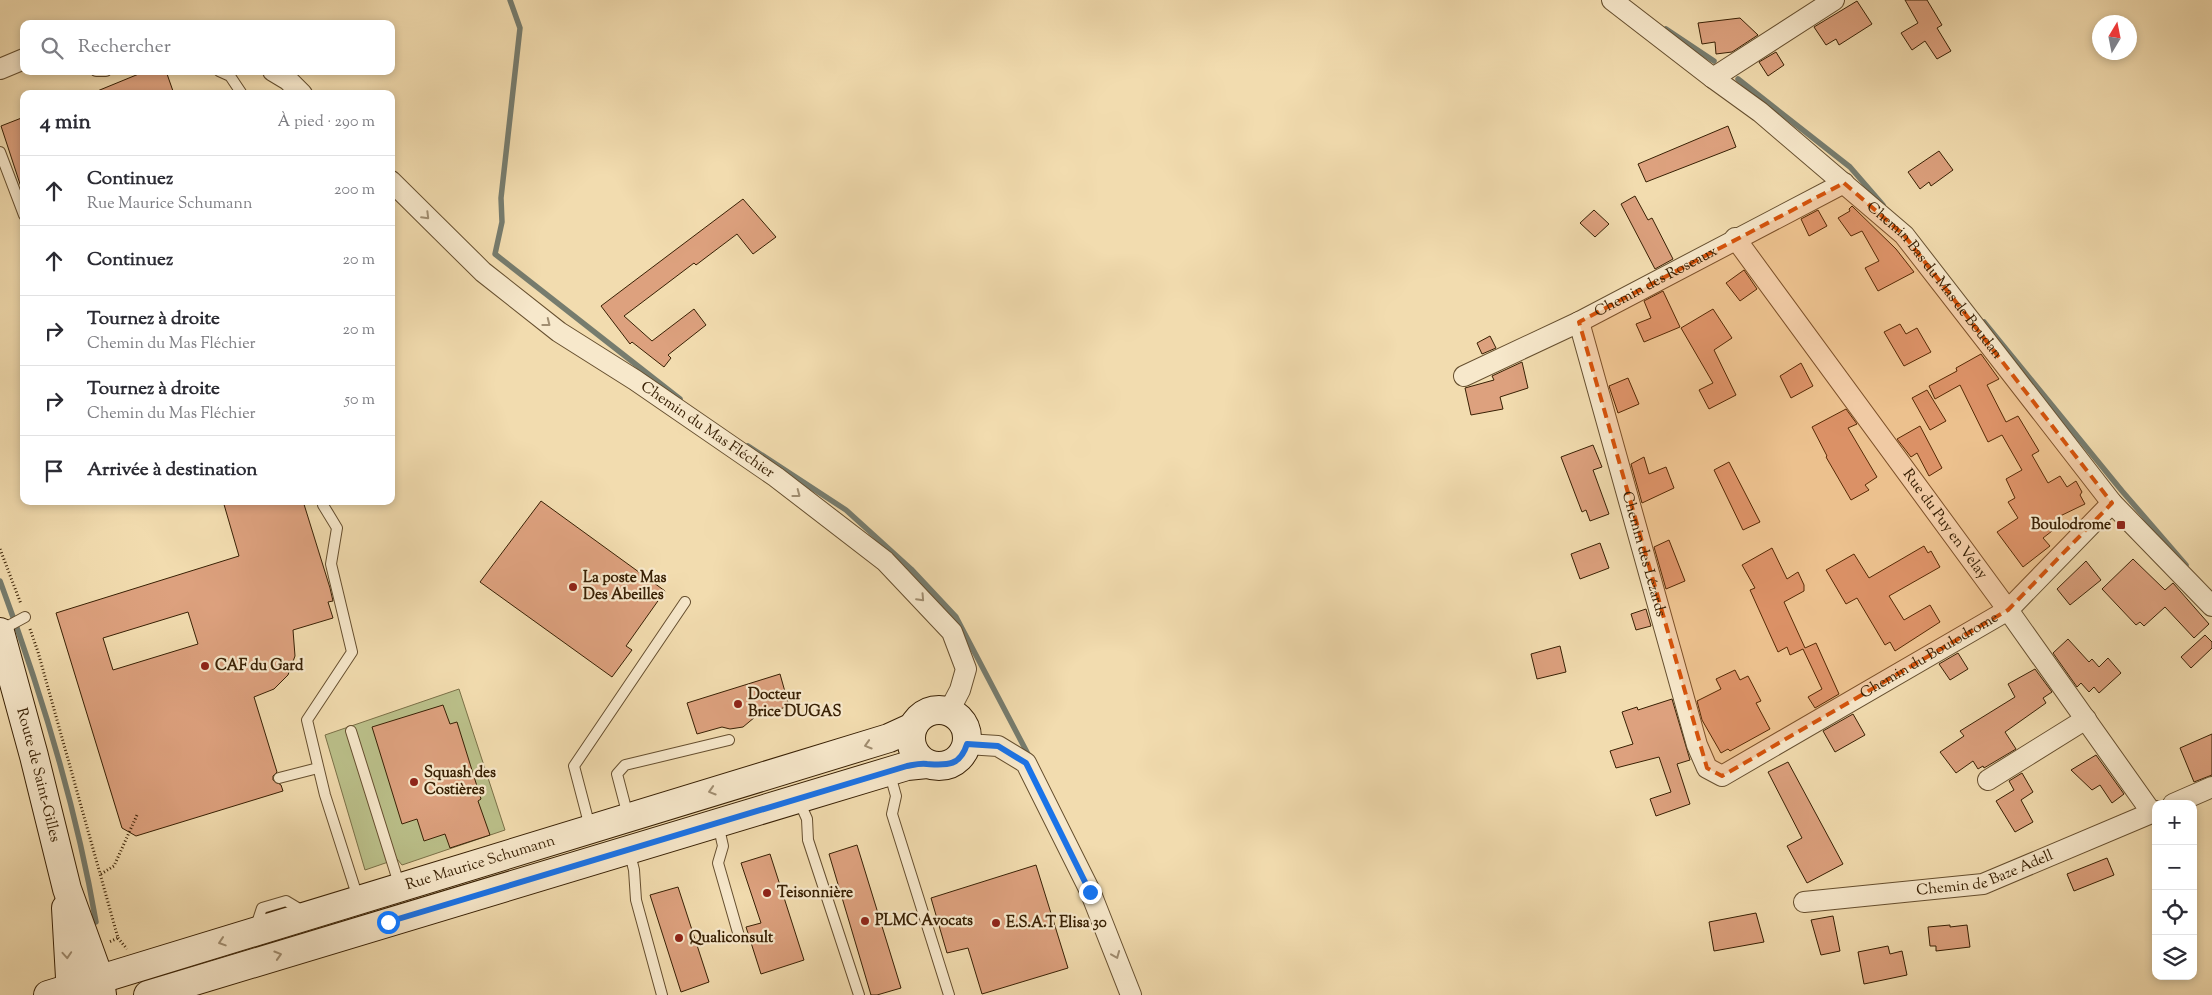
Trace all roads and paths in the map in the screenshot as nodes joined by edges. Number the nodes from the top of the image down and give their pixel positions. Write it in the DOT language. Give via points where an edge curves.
graph roads {
  1 [pos="1612,0"];
  2 [pos="1834,0"];
  3 [pos="20,61"];
  4 [pos="0,69"];
  5 [pos="228,75"];
  6 [pos="280,75"];
  7 [pos="1713,78"];
  8 [pos="239,90"];
  9 [pos="298,90"];
  10 [pos="0,152"];
  11 [pos="1844,183"];
  12 [pos="395,185"];
  13 [pos="20,204"];
  14 [pos="1735,238"];
  15 [pos="1579,322"];
  16 [pos="1464,376"];
  17 [pos="2112,503"];
  18 [pos="323,506"];
  19 [pos="0,549"];
  20 [pos="685,602"];
  21 [pos="2212,606"];
  22 [pos="2008,610"];
  23 [pos="24,617"];
  24 [pos="3,630"];
  25 [pos="949,711"];
  26 [pos="2086,719"];
  27 [pos="913,726"];
  28 [pos="352,731"];
  29 [pos="728,740"];
  30 [pos="967,744"];
  31 [pos="927,764"];
  32 [pos="318,768"];
  33 [pos="889,771"];
  34 [pos="1722,776"];
  35 [pos="279,778"];
  36 [pos="1988,780"];
  37 [pos="2212,787"];
  38 [pos="798,799"];
  39 [pos="2182,800"];
  40 [pos="2152,809"];
  41 [pos="2152,813"];
  42 [pos="137,815"];
  43 [pos="628,817"];
  44 [pos="717,823"];
  45 [pos="591,828"];
  46 [pos="628,850"];
  47 [pos="101,874"];
  48 [pos="400,886"];
  49 [pos="67,889"];
  50 [pos="358,899"];
  51 [pos="1804,902"];
  52 [pos="739,936"];
  53 [pos="104,944"];
  54 [pos="101,987"];
  55 [pos="63,993"];
  56 [pos="148,995"];
  57 [pos="662,995"];
  58 [pos="858,995"];
  59 [pos="949,995"];
  60 [pos="1131,995"];
  1 -- 7 [label="street, Chemin Bas du Mas de Boudan"];
  2 -- 7 [label="street"];
  3 -- 4 [label="street"];
  5 -- 8 [label="lane"];
  6 -- 9 [label="street"];
  7 -- 11 [label="street, Chemin Bas du Mas de Boudan" via="1760,112"];
  10 -- 13 [label="lane"];
  11 -- 14 [label="street, Chemin des Roseaux"];
  11 -- 17 [label="street, Chemin Bas du Mas de Boudan" via="1904,235"];
  12 -- 25 [label="street, Chemin du Mas Fléchier, one-way" via="483,272 559,332 776,477 885,561 952,632 966,669"];
  14 -- 15 [label="street, Chemin des Roseaux"];
  14 -- 22 [label="street, Rue du Puy en Velay"];
  15 -- 16 [label="street, Chemin des Roseaux"];
  15 -- 34 [label="street, Chemin des Lézards" via="1698,745 1707,768"];
  17 -- 21 [label="street, Chemin Bas du Mas de Boudan"];
  17 -- 22 [label="street, Chemin du Boulodrome"];
  18 -- 32 [label="lane" via="337,528 331,564 352,652 306,720"];
  19 -- 23 [label="path"];
  20 -- 45 [label="lane" via="574,766"];
  22 -- 26 [label="street, Rue du Puy en Velay"];
  22 -- 34 [label="street, Chemin du Boulodrome"];
  23 -- 24 [label="lane"];
  23 -- 47 [label="path" via="38,652"];
  24 -- 49 [label="main road, Route de Saint-Gilles"];
  25 -- 27 [label="main road" via="928,711"];
  25 -- 30 [label="main road" via="964,724"];
  26 -- 36 [label="street"];
  26 -- 40 [label="street, Rue du Puy en Velay"];
  27 -- 31 [label="main road" via="913,750"];
  27 -- 43 [label="main road, Rue Maurice Schumann, one-way" via="889,738"];
  28 -- 48 [label="lane"];
  29 -- 43 [label="lane" via="625,765 617,774"];
  30 -- 31 [label="main road" via="959,758 950,764"];
  30 -- 60 [label="street, one-way" via="998,746 1026,763 1090,892"];
  31 -- 33 [label="main road, Rue Maurice Schumann"];
  32 -- 35 [label="lane"];
  32 -- 50 [label="lane"];
  33 -- 38 [label="main road, Rue Maurice Schumann"];
  33 -- 59 [label="lane" via="896,796 892,814"];
  37 -- 39 [label="street"];
  38 -- 44 [label="main road, Rue Maurice Schumann"];
  38 -- 58 [label="lane" via="807,819 808,840"];
  41 -- 51 [label="street, Chemin de Baze Adell" via="1983,884"];
  42 -- 47 [label="path" via="114,866"];
  43 -- 45 [label="main road, Rue Maurice Schumann"];
  44 -- 46 [label="main road, Rue Maurice Schumann"];
  44 -- 52 [label="lane" via="723,846 718,862"];
  45 -- 48 [label="main road, Rue Maurice Schumann"];
  56 -- 46 [label="main road, Rue Maurice Schumann, one-way"];
  46 -- 57 [label="lane" via="634,870 636,900"];
  47 -- 53 [label="path" via="118,938"];
  48 -- 50 [label="main road, Rue Maurice Schumann"];
  49 -- 54 [label="main road, Route de Saint-Gilles"];
  49 -- 55 [label="main road, Route de Saint-Gilles, one-way"];
  50 -- 54 [label="main road, Rue Maurice Schumann, one-way"];
  54 -- 55 [label="main road, Rue Maurice Schumann"];
}
